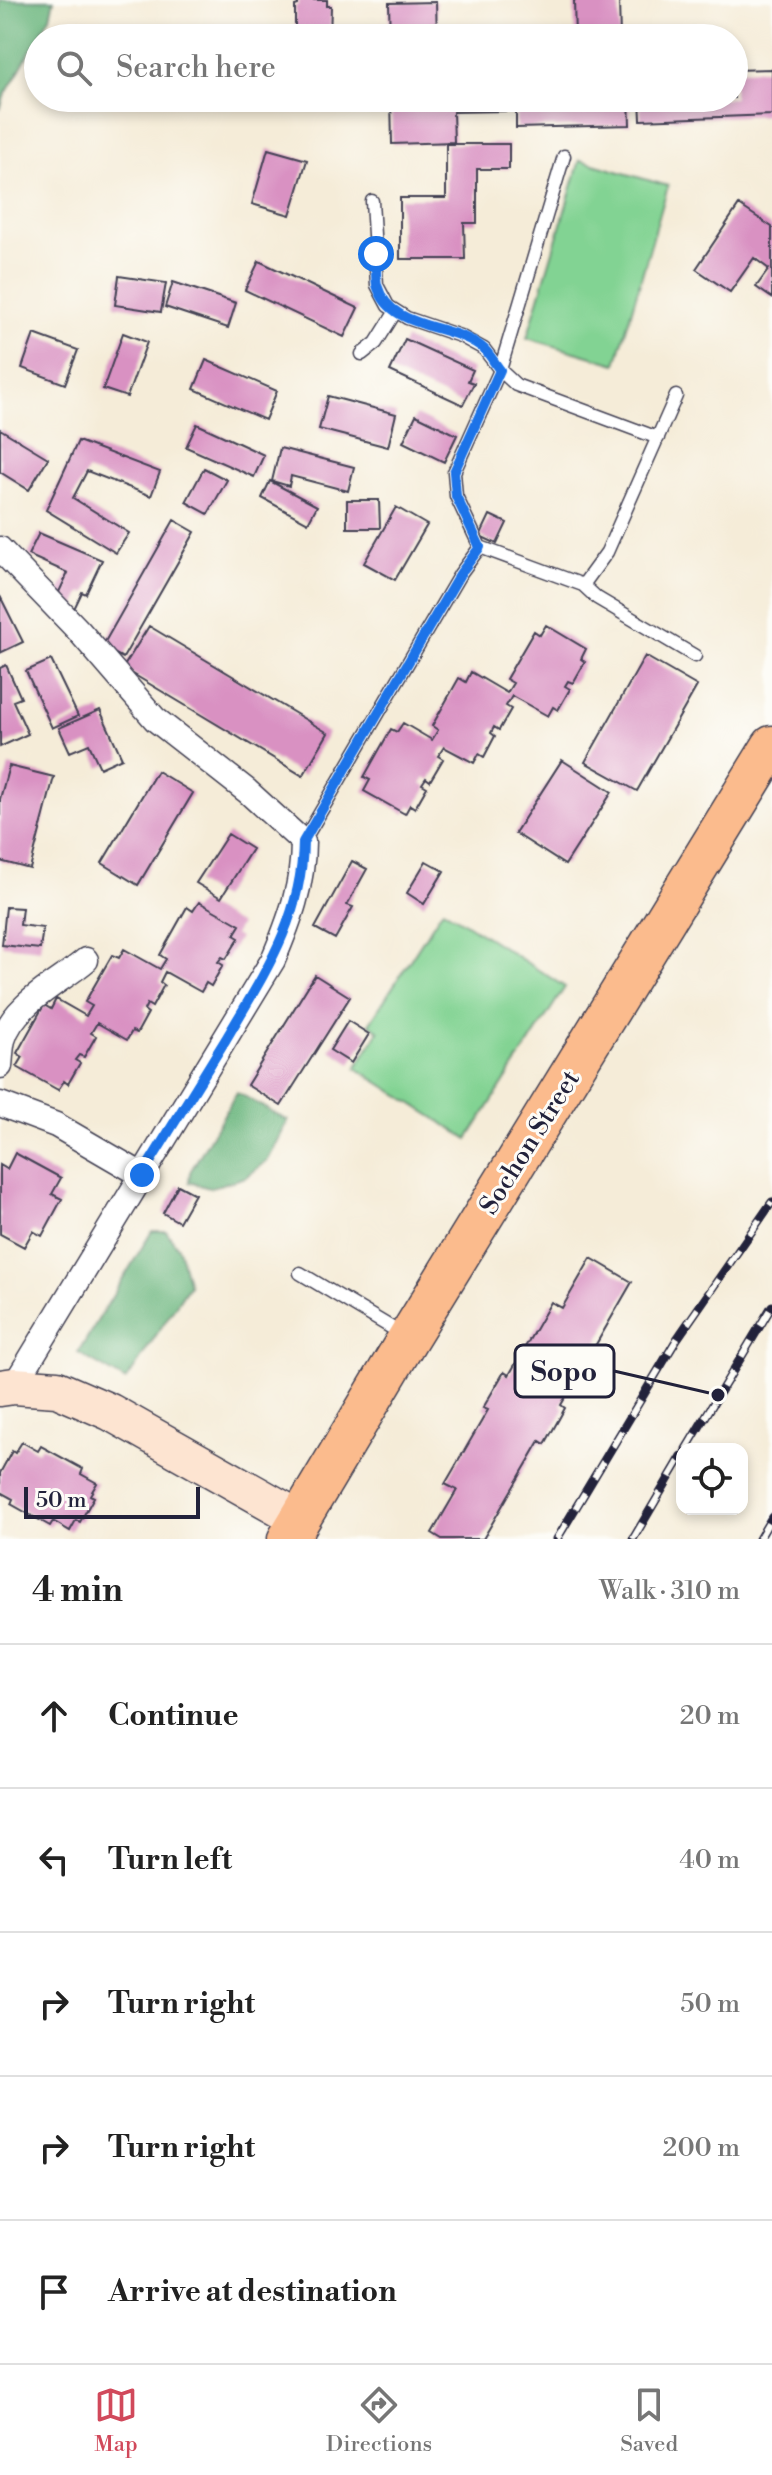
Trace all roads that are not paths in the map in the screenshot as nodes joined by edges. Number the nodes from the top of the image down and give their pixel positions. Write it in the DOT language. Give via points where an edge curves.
graph roads {
  1 [pos="564,156"];
  2 [pos="372,201"];
  3 [pos="396,311"];
  4 [pos="362,354"];
  5 [pos="500,370"];
  6 [pos="676,396"];
  7 [pos="658,438"];
  8 [pos="480,547"];
  9 [pos="0,549"];
  10 [pos="583,585"];
  11 [pos="695,656"];
  12 [pos="772,746"];
  13 [pos="303,842"];
  14 [pos="86,960"];
  15 [pos="0,1067"];
  16 [pos="4,1105"];
  17 [pos="142,1175"];
  18 [pos="300,1273"];
  19 [pos="408,1338"];
  20 [pos="7,1387"];
  21 [pos="294,1529"];
  1 -- 5 [label="lane"];
  2 -- 3 [label="lane" via="377,285"];
  3 -- 4 [label="lane" via="376,343"];
  3 -- 5 [label="lane" via="484,349"];
  5 -- 7 [label="lane" via="516,385"];
  5 -- 8 [label="lane" via="454,472 456,496"];
  6 -- 7 [label="lane"];
  7 -- 10 [label="lane" via="607,552"];
  8 -- 10 [label="lane"];
  8 -- 13 [label="lane"];
  9 -- 13 [label="street" via="155,719"];
  10 -- 11 [label="lane"];
  12 -- 19 [label="main road, Sochon Street"];
  13 -- 17 [label="street" via="294,911 273,960"];
  14 -- 15 [label="street" via="18,1013 4,1038"];
  15 -- 16 [label="street"];
  16 -- 17 [label="street" via="56,1125"];
  17 -- 20 [label="street"];
  18 -- 19 [label="lane"];
  19 -- 21 [label="main road, Sochon Street"];
  20 -- 21 [label="street" via="57,1389 110,1412"];
}
